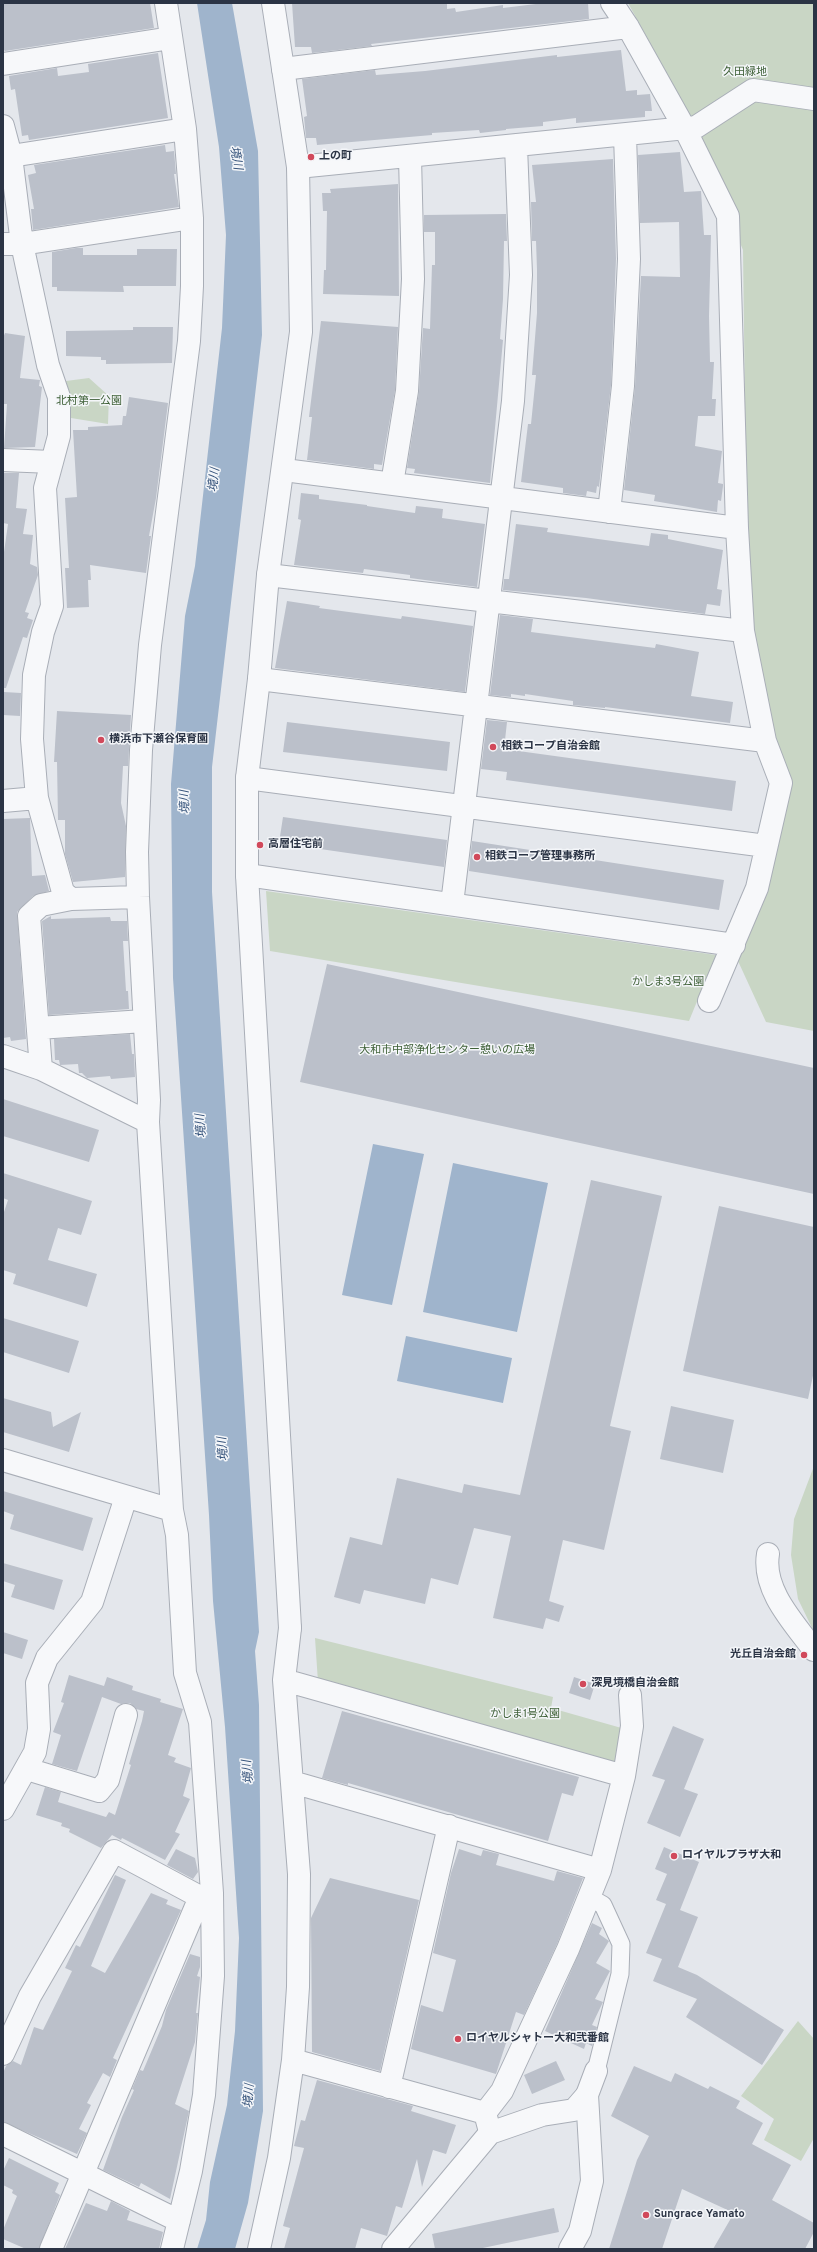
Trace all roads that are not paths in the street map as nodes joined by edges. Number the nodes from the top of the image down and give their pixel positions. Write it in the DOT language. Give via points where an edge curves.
graph roads {
  1 [pos="166,3"];
  2 [pos="273,3"];
  3 [pos="612,3"];
  4 [pos="628,27"];
  5 [pos="171,38"];
  6 [pos="3,64"];
  7 [pos="283,69"];
  8 [pos="814,99"];
  9 [pos="3,126"];
  10 [pos="185,129"];
  11 [pos="685,129"];
  12 [pos="625,135"];
  13 [pos="516,146"];
  14 [pos="11,156"];
  15 [pos="410,157"];
  16 [pos="298,167"];
  17 [pos="192,218"];
  18 [pos="13,244"];
  19 [pos="3,460"];
  20 [pos="52,462"];
  21 [pos="284,470"];
  22 [pos="392,484"];
  23 [pos="501,498"];
  24 [pos="609,512"];
  25 [pos="736,528"];
  26 [pos="268,575"];
  27 [pos="489,601"];
  28 [pos="743,631"];
  29 [pos="259,679"];
  30 [pos="476,705"];
  31 [pos="765,741"];
  32 [pos="247,778"];
  33 [pos="37,798"];
  34 [pos="3,801"];
  35 [pos="464,807"];
  36 [pos="766,846"];
  37 [pos="247,875"];
  38 [pos="138,898"];
  39 [pos="71,899"];
  40 [pos="452,904"];
  41 [pos="734,945"];
  42 [pos="709,1000"];
  43 [pos="144,1021"];
  44 [pos="38,1028"];
  45 [pos="3,1056"];
  46 [pos="41,1069"];
  47 [pos="148,1122"];
  48 [pos="3,1460"];
  49 [pos="126,1497"];
  50 [pos="172,1510"];
  51 [pos="768,1554"];
  52 [pos="814,1650"];
  53 [pos="284,1680"];
  54 [pos="630,1695"];
  55 [pos="126,1715"];
  56 [pos="27,1769"];
  57 [pos="624,1776"];
  58 [pos="292,1782"];
  59 [pos="3,1809"];
  60 [pos="449,1826"];
  61 [pos="600,1870"];
  62 [pos="206,1895"];
  63 [pos="589,1897"];
  64 [pos="3,2054"];
  65 [pos="293,2060"];
  66 [pos="596,2071"];
  67 [pos="389,2086"];
  68 [pos="587,2095"];
  69 [pos="488,2123"];
  70 [pos="3,2134"];
  71 [pos="84,2174"];
  72 [pos="179,2221"];
  73 [pos="51,2249"];
  74 [pos="172,2249"];
  75 [pos="259,2249"];
  76 [pos="393,2249"];
  77 [pos="570,2249"];
  1 -- 5 [label="street"];
  2 -- 7 [label="street"];
  3 -- 4 [label="street"];
  4 -- 7 [label="street"];
  4 -- 11 [label="street"];
  5 -- 6 [label="street"];
  5 -- 10 [label="street"];
  7 -- 16 [label="street"];
  8 -- 11 [label="street" via="753,90 696,127"];
  9 -- 14 [label="street"];
  10 -- 14 [label="street"];
  10 -- 17 [label="street"];
  11 -- 12 [label="street"];
  11 -- 25 [label="street" via="728,216"];
  12 -- 13 [label="street"];
  12 -- 24 [label="street" via="629,259 623,386"];
  13 -- 15 [label="street"];
  13 -- 23 [label="street" via="521,275 513,401"];
  14 -- 18 [label="street"];
  15 -- 16 [label="street"];
  15 -- 22 [label="street" via="413,279 407,391"];
  16 -- 21 [label="street" via="301,332"];
  17 -- 18 [label="street"];
  17 -- 38 [label="street" via="189,341 150,645 141,750"];
  18 -- 20 [label="street" via="59,397 60,436"];
  19 -- 20 [label="street"];
  20 -- 33 [label="street" via="45,488 52,606 43,632 34,683 32,739"];
  21 -- 22 [label="street"];
  21 -- 26 [label="street"];
  22 -- 23 [label="street"];
  23 -- 24 [label="street"];
  23 -- 27 [label="street"];
  24 -- 25 [label="street"];
  25 -- 28 [label="street"];
  26 -- 27 [label="street"];
  26 -- 29 [label="street"];
  27 -- 28 [label="street"];
  27 -- 30 [label="street"];
  28 -- 31 [label="street"];
  29 -- 30 [label="street"];
  29 -- 32 [label="street"];
  30 -- 31 [label="street"];
  30 -- 35 [label="street"];
  31 -- 36 [label="street" via="781,782"];
  32 -- 35 [label="street"];
  32 -- 37 [label="street"];
  33 -- 34 [label="street"];
  33 -- 39 [label="street" via="63,892"];
  35 -- 36 [label="street"];
  35 -- 40 [label="street"];
  36 -- 41 [label="street" via="757,888"];
  37 -- 40 [label="street"];
  37 -- 53 [label="street" via="290,1628"];
  38 -- 39 [label="street"];
  38 -- 43 [label="street"];
  39 -- 44 [label="street" via="40,905 30,916"];
  40 -- 41 [label="street"];
  41 -- 42 [label="street"];
  43 -- 44 [label="street"];
  43 -- 47 [label="street"];
  44 -- 46 [label="street"];
  45 -- 46 [label="street"];
  46 -- 47 [label="street"];
  47 -- 50 [label="street"];
  48 -- 49 [label="street"];
  49 -- 50 [label="street"];
  49 -- 56 [label="street" via="92,1602 47,1658 37,1683 39,1729 35,1752"];
  50 -- 62 [label="street" via="177,1535 185,1673 200,1722"];
  51 -- 52 [label="street" via="767,1564 776,1598"];
  53 -- 57 [label="street"];
  53 -- 58 [label="street"];
  54 -- 57 [label="street" via="632,1726"];
  55 -- 56 [label="street" via="108,1780 99,1791"];
  56 -- 59 [label="street"];
  57 -- 61 [label="street"];
  58 -- 60 [label="street"];
  58 -- 65 [label="street" via="299,1874 298,1987"];
  60 -- 61 [label="street"];
  60 -- 67 [label="street"];
  61 -- 63 [label="street"];
  62 -- 64 [label="street" via="114,1851 30,1996"];
  62 -- 71 [label="street"];
  62 -- 72 [label="street" via="213,1976 206,2072 191,2171"];
  63 -- 66 [label="street" via="603,1905 621,1944 620,1974"];
  63 -- 69 [label="street" via="568,1949"];
  65 -- 67 [label="street"];
  65 -- 75 [label="street" via="279,2158"];
  66 -- 68 [label="street"];
  67 -- 69 [label="street"];
  68 -- 69 [label="street" via="574,2110"];
  68 -- 77 [label="street" via="592,2181 580,2231"];
  69 -- 76 [label="street"];
  70 -- 71 [label="street"];
  71 -- 72 [label="street"];
  71 -- 73 [label="street"];
  72 -- 74 [label="street"];
}
